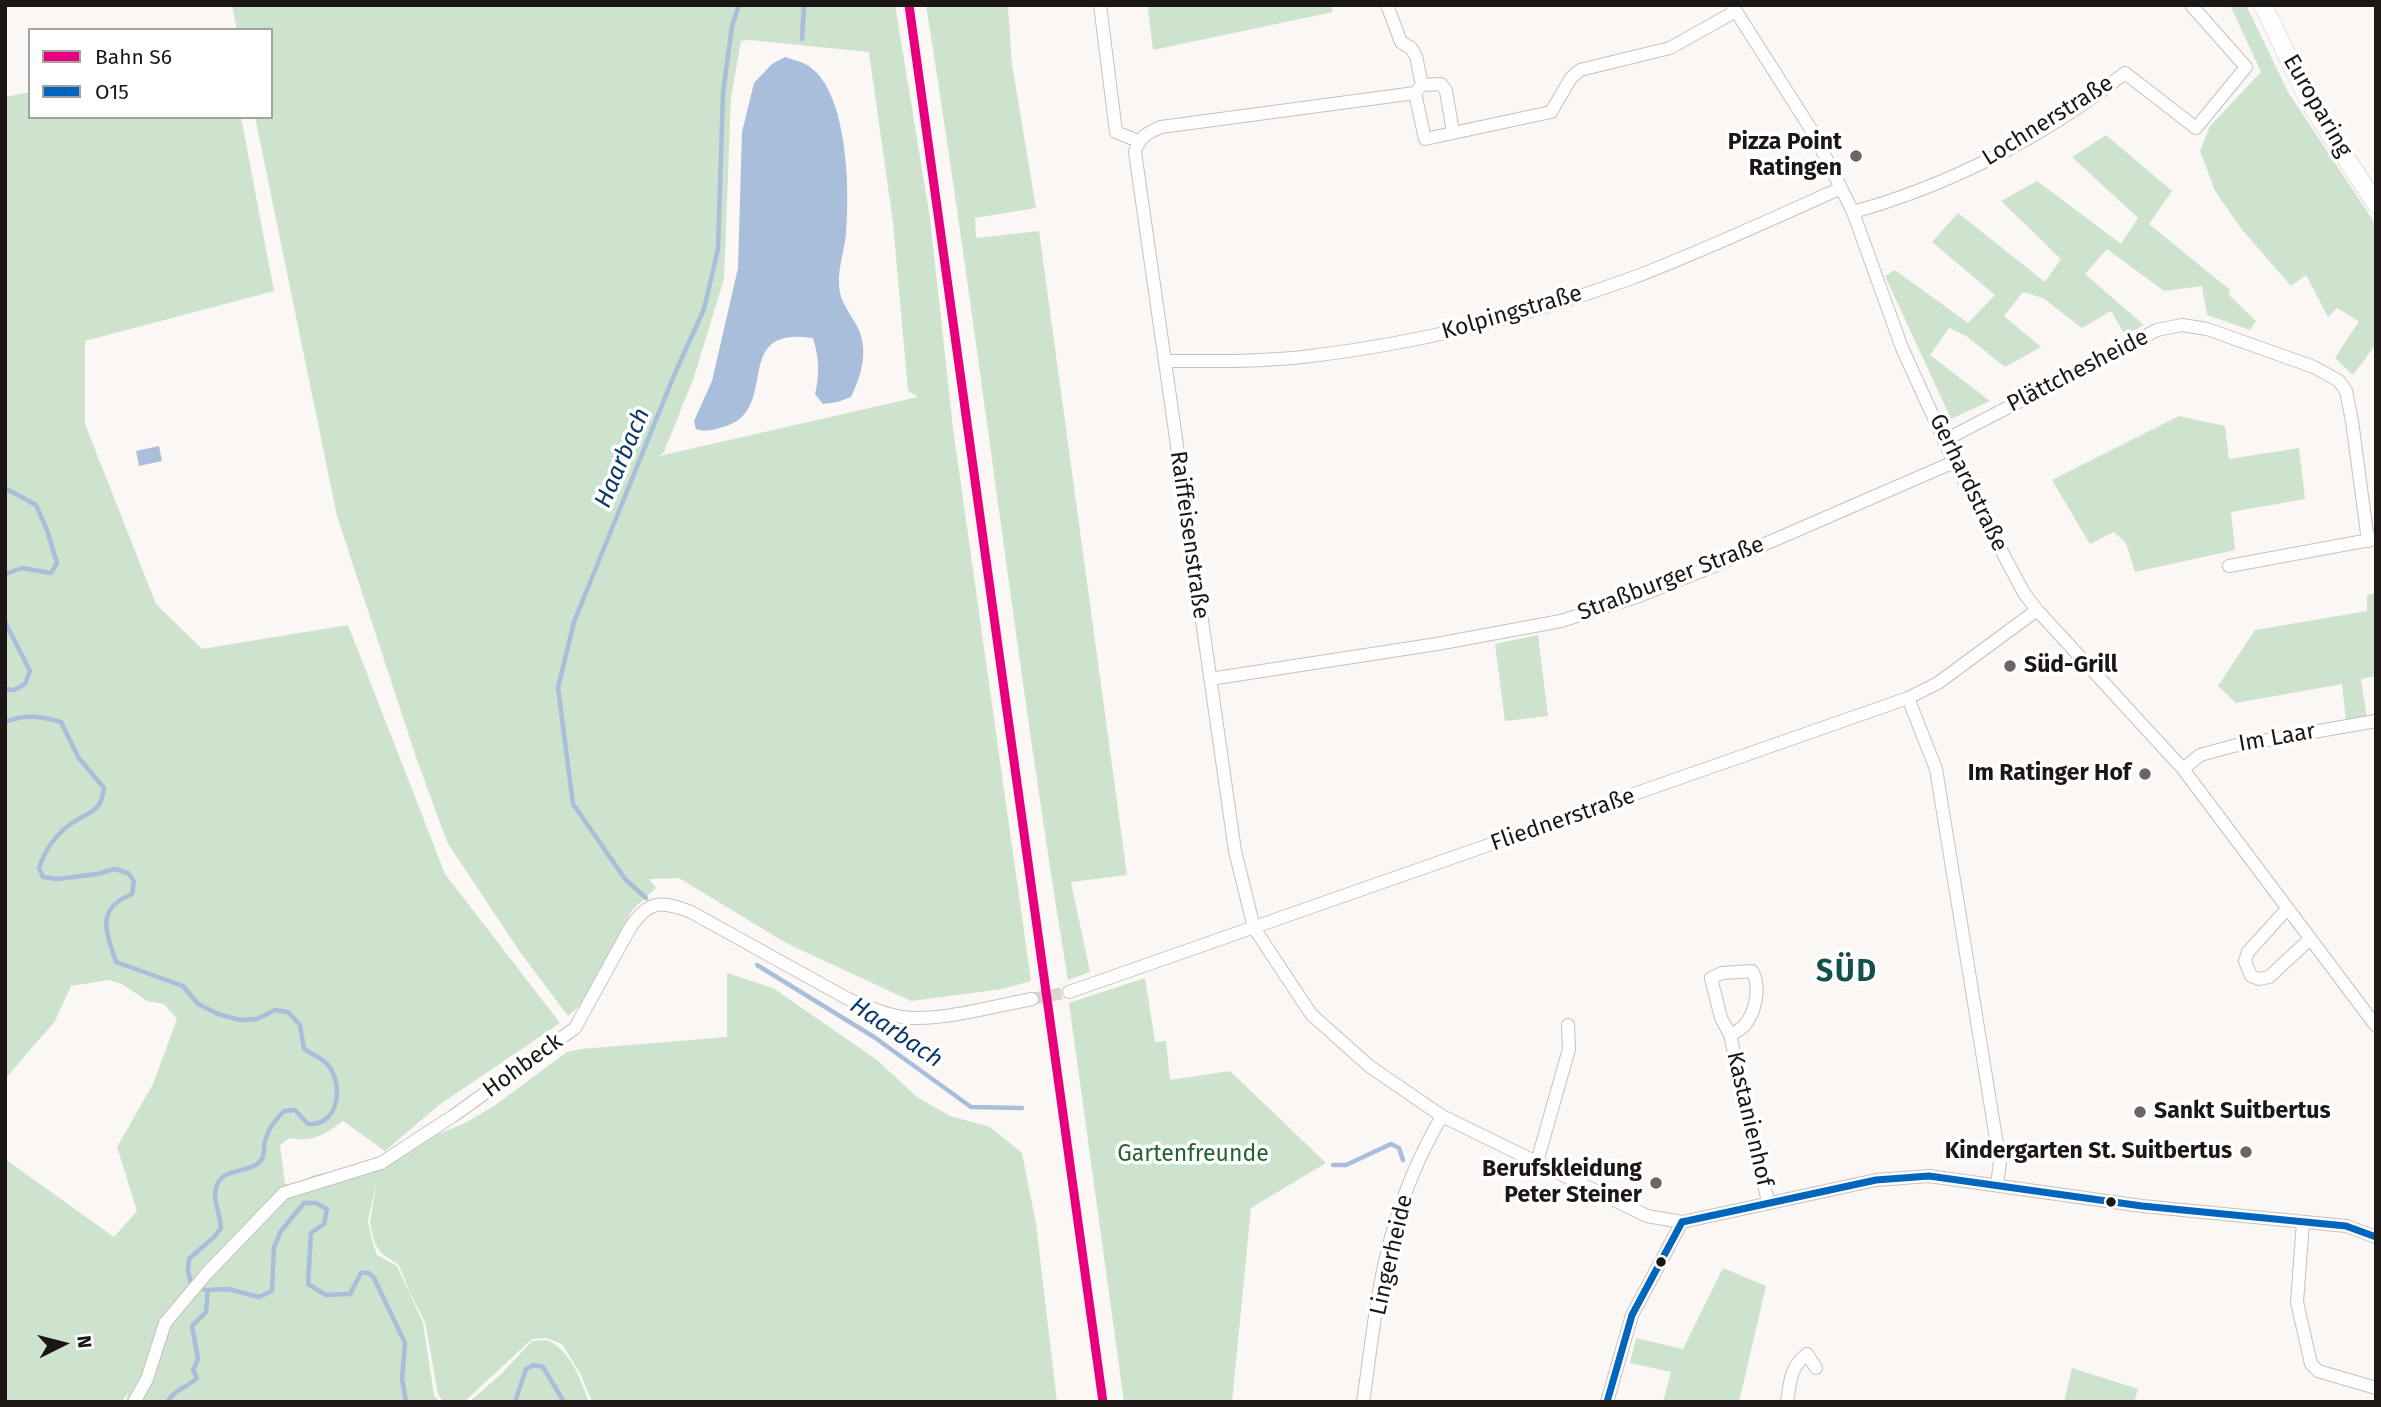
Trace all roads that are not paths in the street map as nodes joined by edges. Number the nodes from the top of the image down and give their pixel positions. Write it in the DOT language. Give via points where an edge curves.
graph roads {
  1 [pos="1100,5"];
  2 [pos="1387,5"];
  3 [pos="2191,5"];
  4 [pos="2263,5"];
  5 [pos="1734,8"];
  6 [pos="1419,89"];
  7 [pos="1453,132"];
  8 [pos="1138,141"];
  9 [pos="1841,188"];
  10 [pos="2376,204"];
  11 [pos="1853,212"];
  12 [pos="1165,361"];
  13 [pos="1945,440"];
  14 [pos="1954,462"];
  15 [pos="2372,540"];
  16 [pos="2229,566"];
  17 [pos="2036,610"];
  18 [pos="1210,679"];
  19 [pos="1908,698"];
  20 [pos="2376,721"];
  21 [pos="2183,769"];
  22 [pos="2287,909"];
  23 [pos="1254,928"];
  24 [pos="2310,939"];
  25 [pos="1069,992"];
  26 [pos="1032,999"];
  27 [pos="1568,1025"];
  28 [pos="2376,1026"];
  29 [pos="1730,1035"];
  30 [pos="1442,1116"];
  31 [pos="1538,1162"];
  32 [pos="1997,1184"];
  33 [pos="1768,1202"];
  34 [pos="1682,1222"];
  35 [pos="2302,1222"];
  36 [pos="2376,1237"];
  37 [pos="1816,1368"];
  38 [pos="2376,1388"];
  39 [pos="134,1402"];
  40 [pos="1363,1402"];
  41 [pos="1607,1402"];
  42 [pos="1787,1402"];
  1 -- 8 [label="street" via="1116,132"];
  2 -- 6 [label="street" via="1401,42 1416,56"];
  3 -- 11 [label="street, Lochnerstraße" via="2246,68 2196,128 2124,73 2044,129 1979,164 1910,195"];
  4 -- 10 [label="main road, Europaring" via="2311,105"];
  5 -- 7 [label="street" via="1670,48 1580,70 1551,112"];
  5 -- 9 [label="street, Gerhardstraße" via="1814,134"];
  6 -- 7 [label="street" via="1441,84"];
  6 -- 7 [label="street" via="1425,138"];
  6 -- 8 [label="street" via="1161,127"];
  8 -- 12 [label="street, Raiffeisenstraße" via="1136,163"];
  9 -- 11 [label="street, Gerhardstraße"];
  9 -- 12 [label="street, Kolpingstraße" via="1630,278 1493,322 1370,348 1300,357"];
  11 -- 13 [label="street, Gerhardstraße" via="1902,348"];
  12 -- 18 [label="street, Raiffeisenstraße"];
  13 -- 14 [label="street, Gerhardstraße"];
  13 -- 15 [label="street, Plättchesheide" via="2157,330 2182,325 2207,329 2314,367 2339,381 2346,391"];
  14 -- 17 [label="street, Gerhardstraße"];
  14 -- 18 [label="street, Straßburger Straße" via="1719,564 1561,621"];
  15 -- 16 [label="street"];
  17 -- 19 [label="street, Fliednerstraße" via="1938,683"];
  17 -- 21 [label="street, Gerhardstraße"];
  18 -- 23 [label="street, Raiffeisenstraße" via="1235,850"];
  19 -- 23 [label="street, Fliednerstraße"];
  19 -- 32 [label="street" via="1936,769 2000,1163"];
  20 -- 21 [label="street, Im Laar" via="2233,746 2200,755"];
  21 -- 22 [label="street, Gerhardstraße"];
  22 -- 24 [label="street, Gerhardstraße"];
  22 -- 24 [label="street" via="2248,952 2245,961 2251,976 2269,976"];
  23 -- 25 [label="street, Fliednerstraße"];
  23 -- 30 [label="street, Raiffeisenstraße" via="1311,1014 1369,1066"];
  24 -- 28 [label="street, Gerhardstraße"];
  26 -- 39 [label="street, Hohbeck" via="947,1015 905,1017 874,1010 691,912 652,905 639,913 575,1028 381,1163 284,1193 165,1324 147,1379"];
  27 -- 31 [label="street" via="1569,1049"];
  29 -- 29 [label="street, Kastanienhof" via="1711,978 1752,971 1758,987 1754,1003 1744,1025"];
  29 -- 33 [label="street, Kastanienhof"];
  30 -- 31 [label="street, Raiffeisenstraße"];
  30 -- 40 [label="street, Lingerheide" via="1408,1184 1390,1242"];
  31 -- 34 [label="street, Raiffeisenstraße" via="1647,1216"];
  32 -- 33 [label="street" via="1929,1176 1876,1180"];
  32 -- 35 [label="street" via="2142,1206"];
  33 -- 34 [label="street"];
  34 -- 41 [label="street" via="1632,1315"];
  35 -- 36 [label="street" via="2346,1226"];
  35 -- 38 [label="street" via="2297,1302 2311,1364 2318,1371"];
  37 -- 42 [label="street" via="1807,1354 1798,1361 1791,1372"];
}
